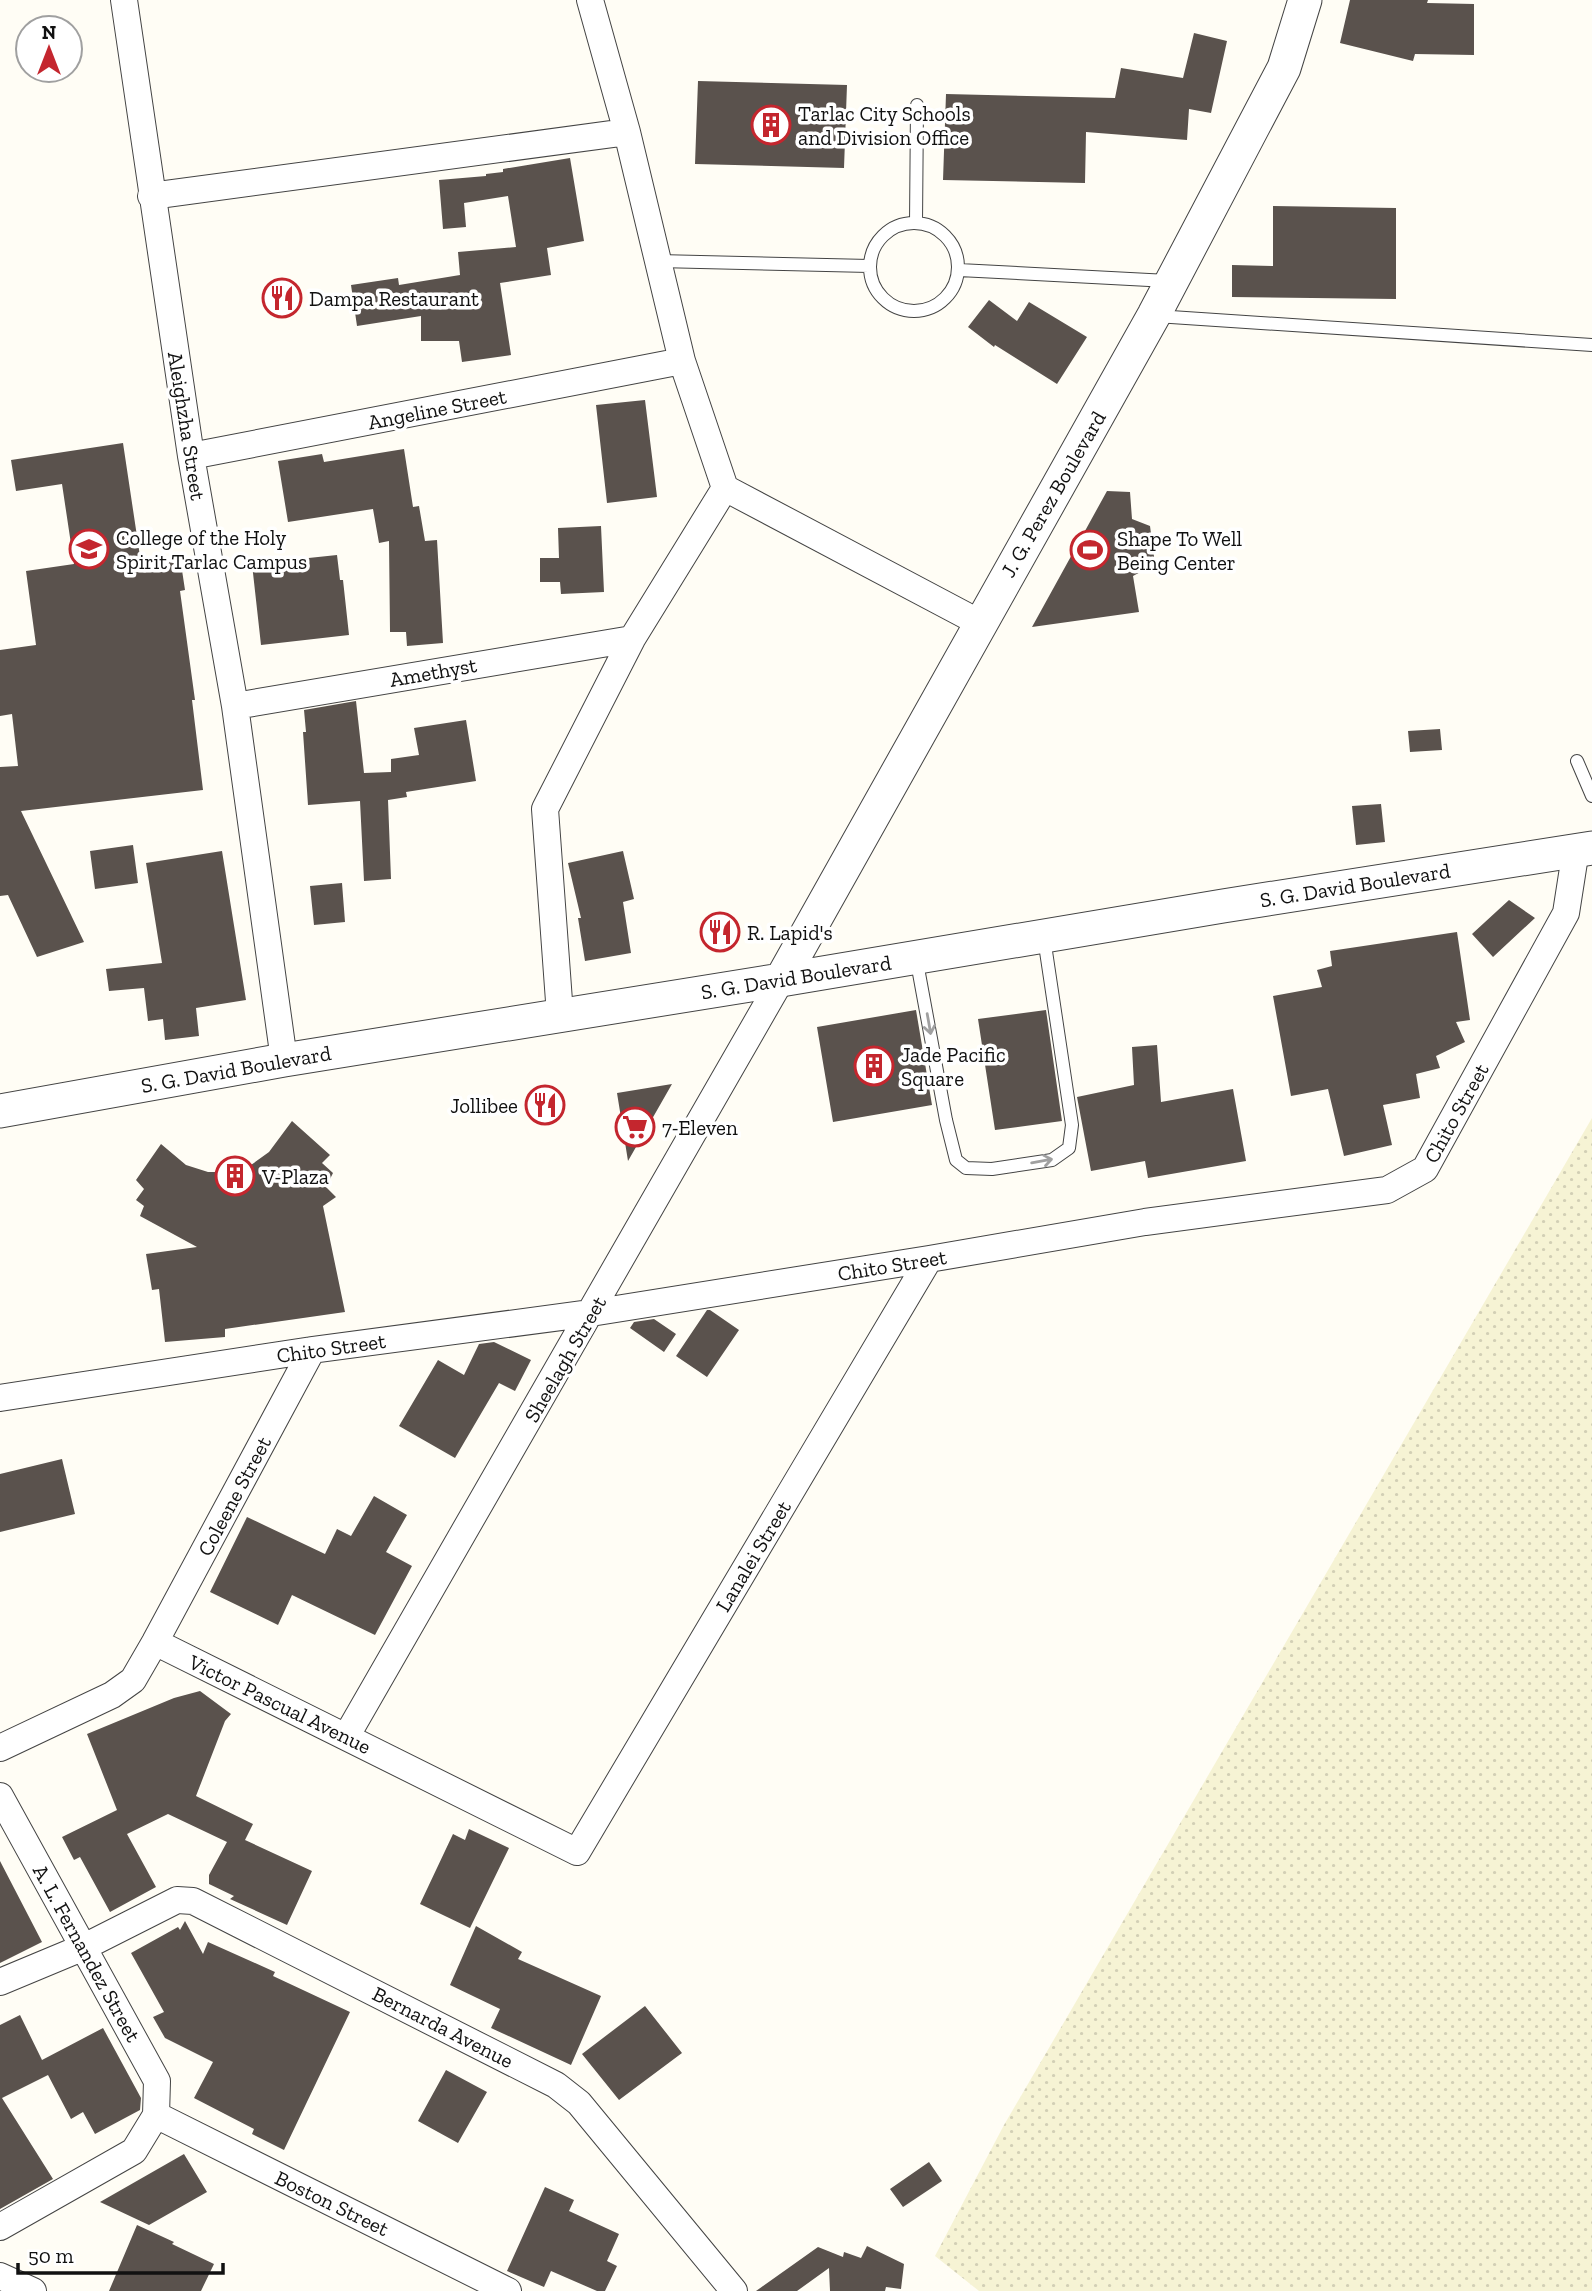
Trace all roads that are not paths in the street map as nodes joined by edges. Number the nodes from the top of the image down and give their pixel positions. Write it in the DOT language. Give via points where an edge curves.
graph roads {
  1 [pos="124,0"];
  2 [pos="590,0"];
  3 [pos="1305,0"];
  4 [pos="917,105"];
  5 [pos="626,132"];
  6 [pos="151,196"];
  7 [pos="916,223"];
  8 [pos="658,261"];
  9 [pos="869,266"];
  10 [pos="959,270"];
  11 [pos="1171,281"];
  12 [pos="1154,316"];
  13 [pos="1592,345"];
  14 [pos="682,361"];
  15 [pos="191,456"];
  16 [pos="725,488"];
  17 [pos="980,623"];
  18 [pos="632,639"];
  19 [pos="235,706"];
  20 [pos="1577,761"];
  21 [pos="1592,796"];
  22 [pos="1584,849"];
  23 [pos="1044,936"];
  24 [pos="916,957"];
  25 [pos="781,980"];
  26 [pos="560,1015"];
  27 [pos="284,1060"];
  28 [pos="0,1111"];
  29 [pos="929,1259"];
  30 [pos="591,1313"];
  31 [pos="312,1350"];
  32 [pos="0,1398"];
  33 [pos="155,1642"];
  34 [pos="346,1737"];
  35 [pos="0,1748"];
  36 [pos="0,1796"];
  37 [pos="577,1853"];
  38 [pos="84,1947"];
  39 [pos="0,1982"];
  40 [pos="156,2115"];
  41 [pos="0,2227"];
  42 [pos="0,2276"];
  43 [pos="33,2291"];
  44 [pos="508,2291"];
  45 [pos="734,2291"];
  1 -- 6 [label="street, Aleighzha Street"];
  2 -- 5 [label="street"];
  3 -- 11 [label="street, J. G. Perez Boulevard" via="1284,68"];
  4 -- 7 [label="lane"];
  5 -- 6 [label="street"];
  5 -- 8 [label="street"];
  6 -- 15 [label="street, Aleighzha Street"];
  7 -- 9 [label="lane" via="902,224 878,240"];
  7 -- 10 [label="lane" via="930,225 947,237"];
  8 -- 9 [label="lane"];
  8 -- 14 [label="street"];
  9 -- 10 [label="lane" via="879,295 912,311 935,306 947,297"];
  10 -- 11 [label="lane"];
  11 -- 12 [label="street, J. G. Perez Boulevard"];
  12 -- 13 [label="lane"];
  12 -- 17 [label="street, J. G. Perez Boulevard"];
  14 -- 15 [label="street, Angeline Street"];
  14 -- 16 [label="street"];
  15 -- 19 [label="street, Aleighzha Street"];
  16 -- 17 [label="street"];
  16 -- 18 [label="street"];
  17 -- 25 [label="street, J. G. Perez Boulevard"];
  18 -- 19 [label="street, Amethyst"];
  18 -- 26 [label="street" via="545,809"];
  19 -- 27 [label="street, Aleighzha Street"];
  20 -- 21 [label="lane"];
  22 -- 23 [label="street, S. G. David Boulevard"];
  22 -- 29 [label="street, Chito Street" via="1566,913 1425,1169 1387,1190 1145,1222"];
  23 -- 24 [label="street, S. G. David Boulevard"];
  24 -- 23 [label="lane, one-way" via="956,1160 966,1168 992,1169 1052,1160 1069,1148 1072,1125"];
  24 -- 25 [label="street, S. G. David Boulevard"];
  25 -- 26 [label="street, S. G. David Boulevard"];
  25 -- 30 [label="street, Sheelagh Street"];
  26 -- 27 [label="street, S. G. David Boulevard"];
  27 -- 28 [label="street, S. G. David Boulevard"];
  29 -- 30 [label="street, Chito Street"];
  29 -- 37 [label="street, Lanalei Street"];
  30 -- 31 [label="street, Chito Street"];
  30 -- 34 [label="street, Sheelagh Street"];
  31 -- 32 [label="street, Chito Street"];
  31 -- 33 [label="street, Coleene Street"];
  33 -- 34 [label="street, Victor Pascual Avenue"];
  33 -- 35 [label="street" via="133,1680 112,1695"];
  34 -- 37 [label="street, Victor Pascual Avenue"];
  36 -- 38 [label="street, A. L. Fernandez Street"];
  38 -- 39 [label="street, Bernarda Avenue"];
  38 -- 40 [label="street, A. L. Fernandez Street" via="158,2081"];
  38 -- 45 [label="street, Bernarda Avenue" via="177,1900 193,1901 556,2085 579,2103"];
  40 -- 41 [label="street" via="134,2151"];
  40 -- 44 [label="street, Boston Street"];
  42 -- 43 [label="street"];
}
